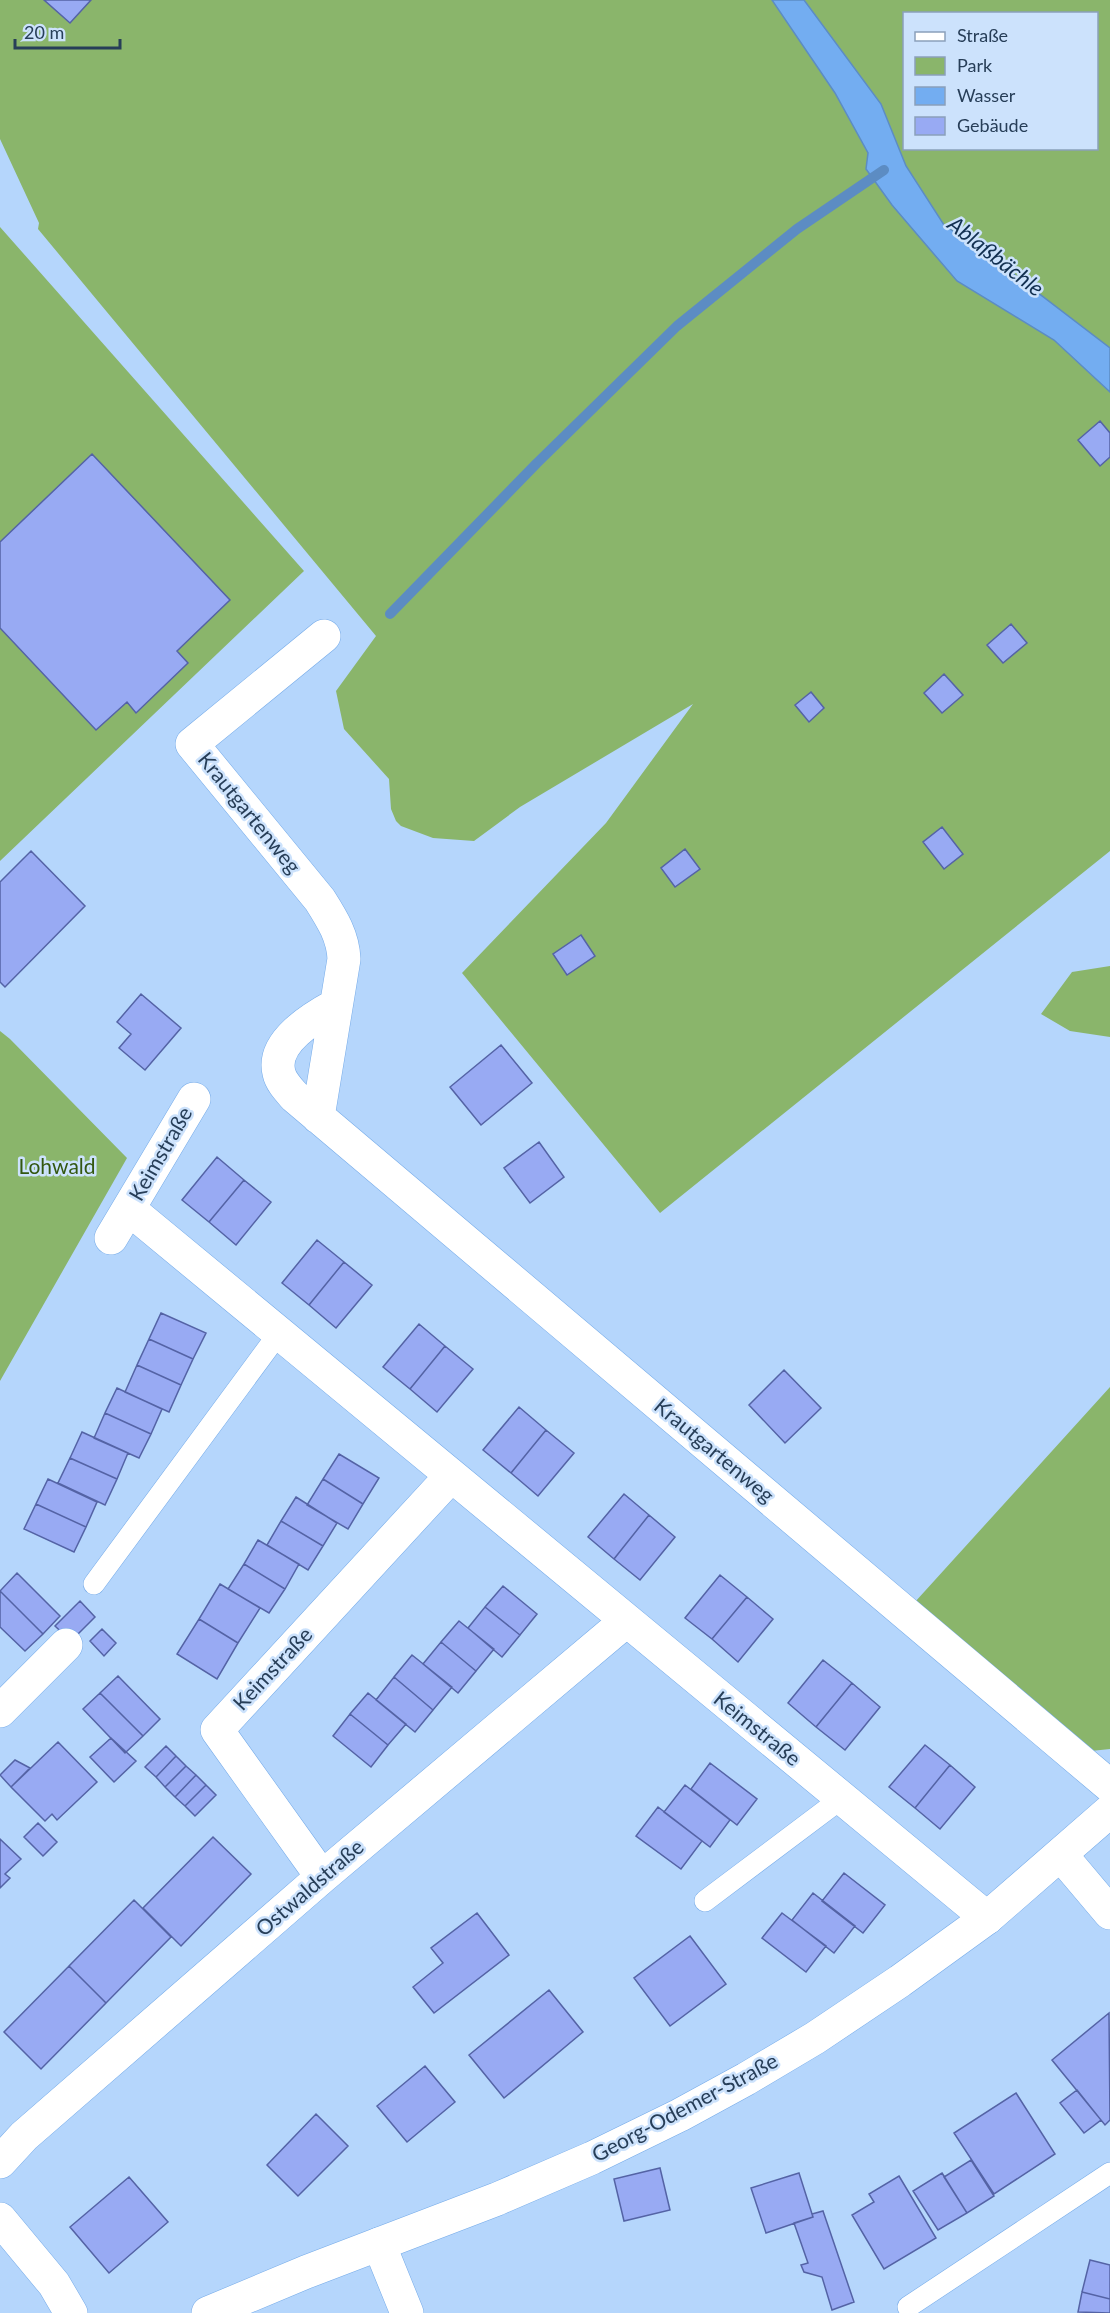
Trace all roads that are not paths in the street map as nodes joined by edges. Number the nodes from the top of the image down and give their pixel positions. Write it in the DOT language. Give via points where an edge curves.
graph roads {
  1 [pos="324,636"];
  2 [pos="336,1005"];
  3 [pos="194,1099"];
  4 [pos="318,1116"];
  5 [pos="129,1209"];
  6 [pos="111,1238"];
  7 [pos="279,1334"];
  8 [pos="451,1476"];
  9 [pos="94,1584"];
  10 [pos="626,1621"];
  11 [pos="66,1645"];
  12 [pos="0,1711"];
  13 [pos="1110,1786"];
  14 [pos="842,1798"];
  15 [pos="1110,1811"];
  16 [pos="1061,1855"];
  17 [pos="322,1877"];
  18 [pos="705,1901"];
  19 [pos="1110,1913"];
  20 [pos="987,1918"];
  21 [pos="0,2162"];
  22 [pos="1110,2173"];
  23 [pos="0,2219"];
  24 [pos="379,2244"];
  25 [pos="908,2307"];
  26 [pos="71,2313"];
  27 [pos="208,2313"];
  28 [pos="407,2313"];
  1 -- 2 [label="street, Krautgartenweg" via="192,744 332,919 343,945 344,959"];
  2 -- 4 [label="street, Krautgartenweg"];
  2 -- 4 [label="street, Krautgartenweg" via="297,1030 278,1062 285,1085"];
  3 -- 5 [label="street, Keimstraße"];
  4 -- 13 [label="street, Krautgartenweg"];
  5 -- 6 [label="street, Keimstraße"];
  5 -- 7 [label="street, Keimstraße"];
  7 -- 8 [label="street, Keimstraße"];
  7 -- 9 [label="lane"];
  8 -- 10 [label="street, Keimstraße"];
  8 -- 17 [label="street, Keimstraße" via="217,1730"];
  10 -- 14 [label="street, Keimstraße"];
  10 -- 17 [label="street, Ostwaldstraße"];
  11 -- 12 [label="street"];
  14 -- 18 [label="lane"];
  14 -- 20 [label="street, Keimstraße"];
  15 -- 16 [label="street, Georg-Odemer-Straße"];
  16 -- 19 [label="street"];
  16 -- 20 [label="street, Georg-Odemer-Straße"];
  17 -- 21 [label="street, Ostwaldstraße" via="24,2136"];
  20 -- 24 [label="street, Georg-Odemer-Straße" via="814,2037 680,2115 497,2199"];
  22 -- 25 [label="lane"];
  23 -- 26 [label="street" via="54,2284"];
  24 -- 27 [label="street, Georg-Odemer-Straße"];
  24 -- 28 [label="street"];
}
